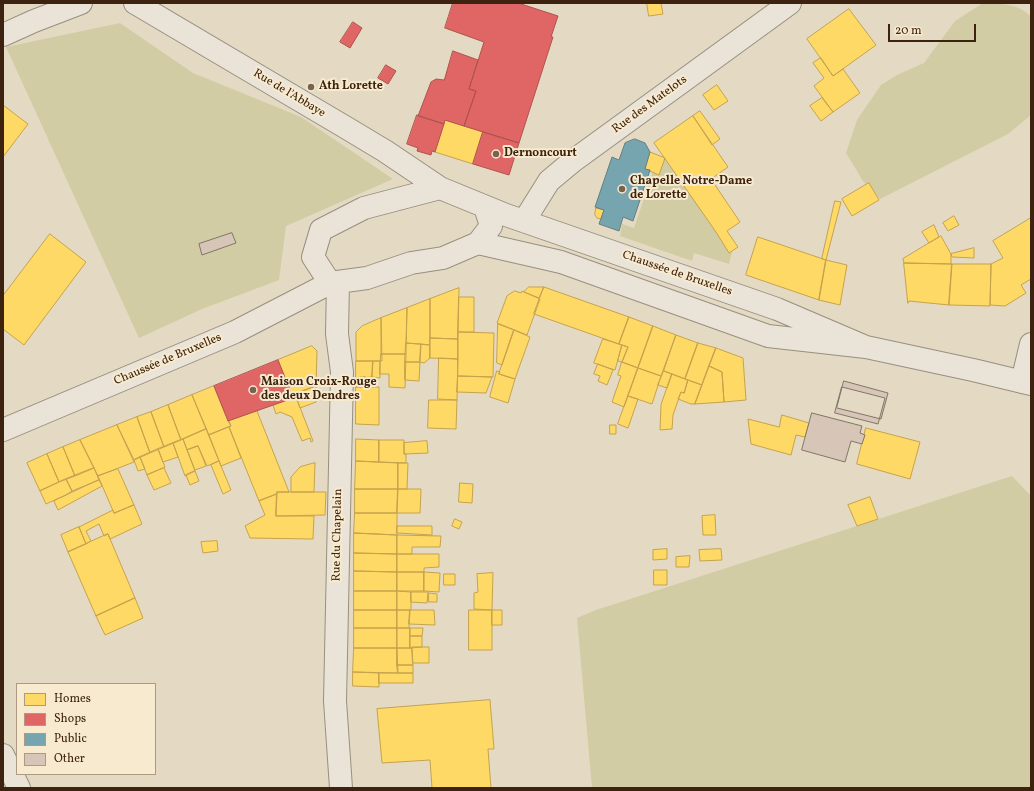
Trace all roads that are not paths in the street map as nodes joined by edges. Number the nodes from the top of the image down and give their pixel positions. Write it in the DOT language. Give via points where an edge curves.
graph roads {
  1 [pos="81,3"];
  2 [pos="135,3"];
  3 [pos="790,3"];
  4 [pos="3,35"];
  5 [pos="440,188"];
  6 [pos="485,207"];
  7 [pos="524,221"];
  8 [pos="478,243"];
  9 [pos="334,282"];
  10 [pos="1031,344"];
  11 [pos="866,347"];
  12 [pos="1026,383"];
  13 [pos="3,430"];
  14 [pos="3,755"];
  15 [pos="19,788"];
  16 [pos="341,788"];
  1 -- 4 [label="street"];
  2 -- 5 [label="street, Rue de l'Abbaye" via="352,131"];
  3 -- 7 [label="street, Rue des Matelots" via="567,166 549,181"];
  5 -- 6 [label="street, Chaussée de Bruxelles"];
  5 -- 9 [label="street" via="364,208 321,230 313,257"];
  6 -- 7 [label="street, Chaussée de Bruxelles"];
  6 -- 8 [label="street, Chaussée de Bruxelles" via="491,226"];
  7 -- 11 [label="street, Chaussée de Bruxelles" via="777,309"];
  8 -- 9 [label="street, Chaussée de Bruxelles" via="443,258 411,263 367,278"];
  8 -- 11 [label="street, Chaussée de Bruxelles" via="561,262 768,336"];
  9 -- 13 [label="street, Chaussée de Bruxelles" via="235,332"];
  9 -- 16 [label="street, Rue du Chapelain" via="342,372 335,701"];
  10 -- 12 [label="street"];
  11 -- 12 [label="street, Chaussée de Bruxelles"];
  14 -- 15 [label="street"];
}
